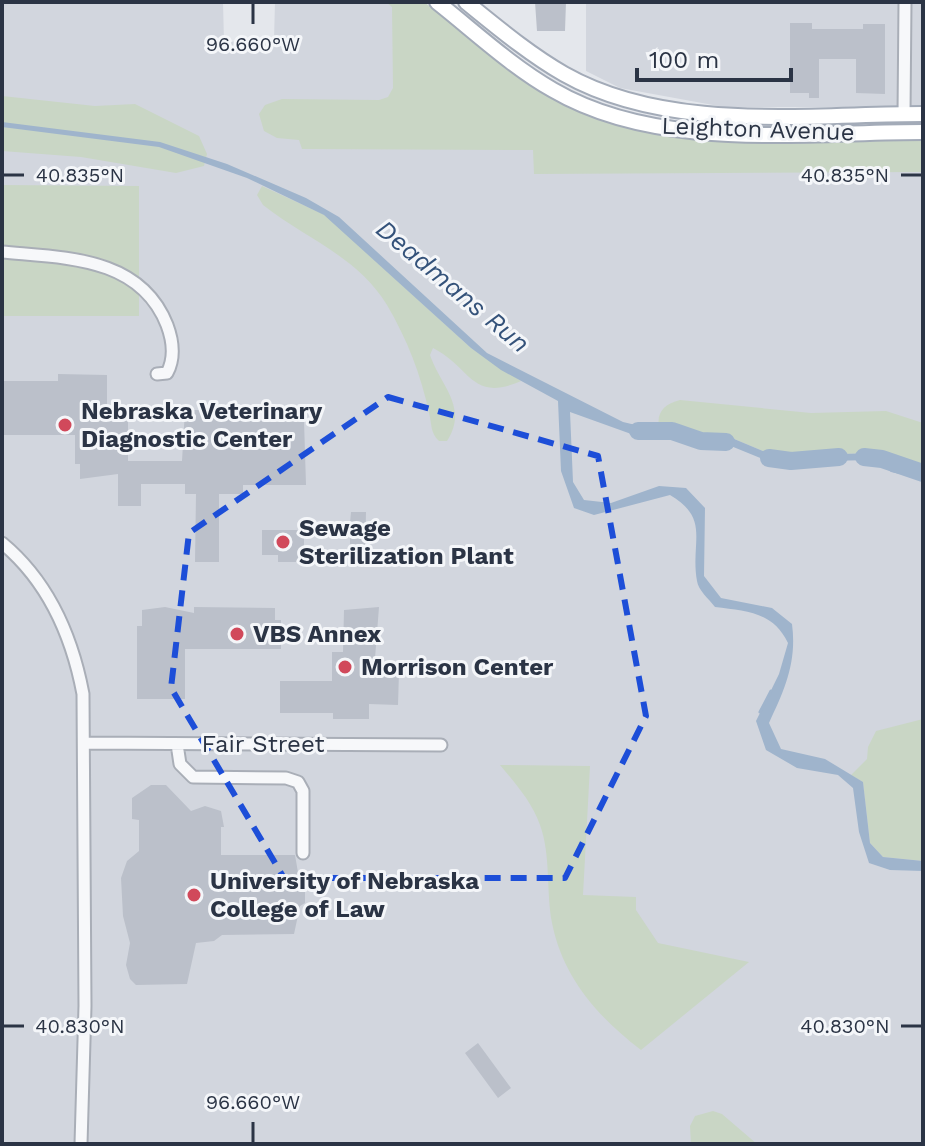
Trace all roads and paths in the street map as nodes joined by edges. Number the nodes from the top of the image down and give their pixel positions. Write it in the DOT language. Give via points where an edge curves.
graph roads {
  1 [pos="437,2"];
  2 [pos="466,2"];
  3 [pos="905,2"];
  4 [pos="904,114"];
  5 [pos="923,114"];
  6 [pos="923,132"];
  7 [pos="2,252"];
  8 [pos="157,374"];
  9 [pos="2,543"];
  10 [pos="85,743"];
  11 [pos="177,744"];
  12 [pos="441,745"];
  13 [pos="303,853"];
  14 [pos="81,1144"];
  1 -- 6 [label="main road, Leighton Avenue" via="554,90 628,121 708,131"];
  2 -- 4 [label="main road, Leighton Avenue" via="565,75 650,106 702,113"];
  3 -- 4 [label="lane"];
  4 -- 5 [label="main road, Leighton Avenue"];
  7 -- 8 [label="lane" via="87,261 132,279 159,309 169,331 172,363 167,373"];
  9 -- 10 [label="lane" via="46,593 67,632 83,694"];
  10 -- 11 [label="lane, Fair Street"];
  10 -- 14 [label="lane"];
  11 -- 12 [label="lane, Fair Street"];
  11 -- 13 [label="lane" via="180,764 193,777 298,782 303,791"];
}
